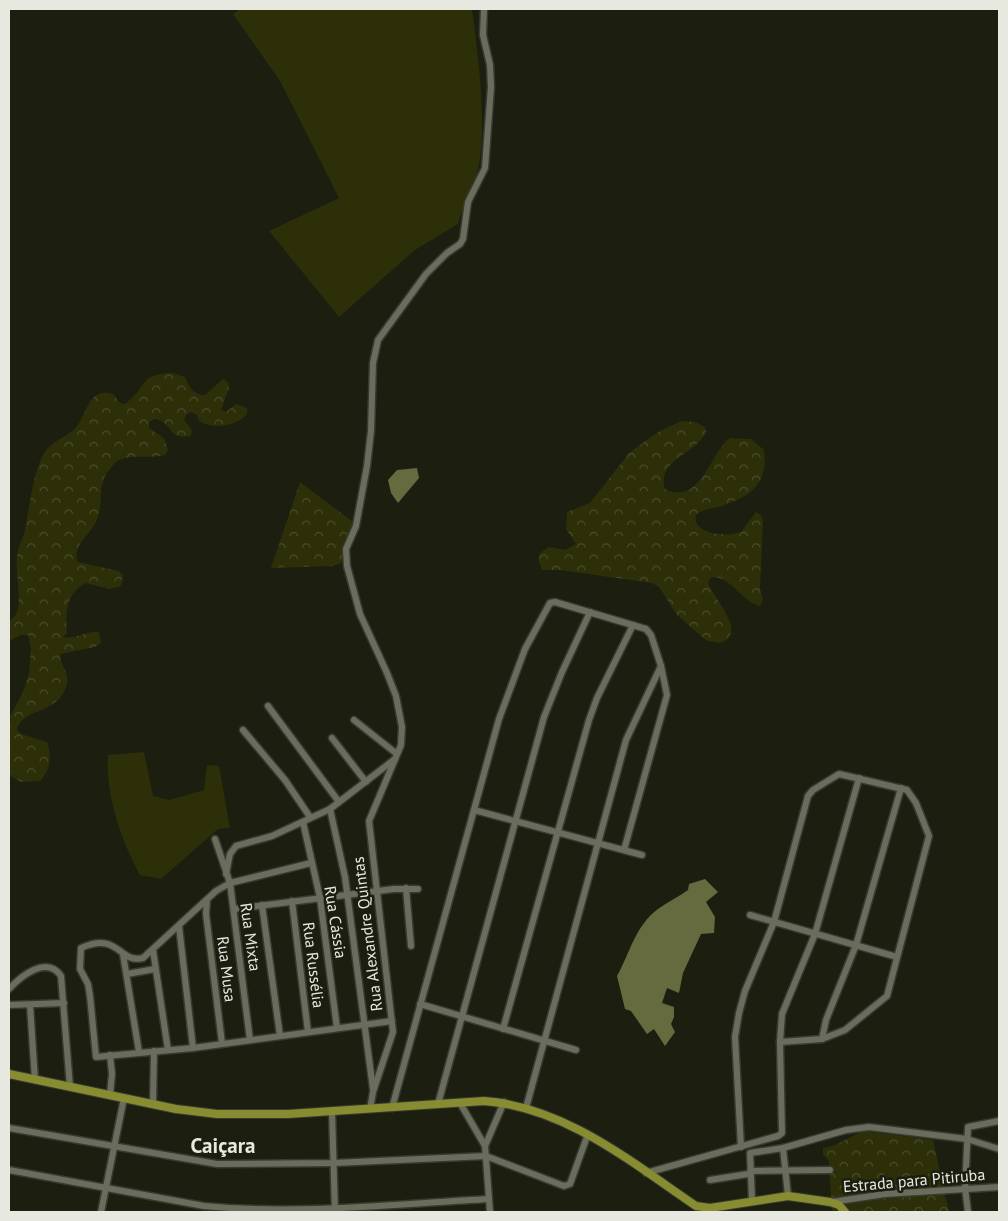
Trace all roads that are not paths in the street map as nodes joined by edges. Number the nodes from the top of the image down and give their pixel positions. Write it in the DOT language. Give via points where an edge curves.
graph roads {
  1 [pos="484,9"];
  2 [pos="590,612"];
  3 [pos="633,625"];
  4 [pos="661,666"];
  5 [pos="268,706"];
  6 [pos="354,720"];
  7 [pos="243,730"];
  8 [pos="332,738"];
  9 [pos="396,756"];
  10 [pos="859,778"];
  11 [pos="366,782"];
  12 [pos="901,788"];
  13 [pos="340,802"];
  14 [pos="330,809"];
  15 [pos="474,810"];
  16 [pos="310,816"];
  17 [pos="516,821"];
  18 [pos="303,822"];
  19 [pos="556,832"];
  20 [pos="215,839"];
  21 [pos="597,843"];
  22 [pos="624,850"];
  23 [pos="642,855"];
  24 [pos="311,863"];
  25 [pos="226,874"];
  26 [pos="230,883"];
  27 [pos="406,888"];
  28 [pos="418,889"];
  29 [pos="377,891"];
  30 [pos="348,894"];
  31 [pos="320,898"];
  32 [pos="207,900"];
  33 [pos="292,901"];
  34 [pos="262,905"];
  35 [pos="234,909"];
  36 [pos="750,915"];
  37 [pos="774,922"];
  38 [pos="179,926"];
  39 [pos="815,934"];
  40 [pos="411,946"];
  41 [pos="856,946"];
  42 [pos="153,950"];
  43 [pos="123,954"];
  44 [pos="897,957"];
  45 [pos="156,969"];
  46 [pos="127,974"];
  47 [pos="9,989"];
  48 [pos="64,1003"];
  49 [pos="420,1004"];
  50 [pos="9,1005"];
  51 [pos="30,1005"];
  52 [pos="461,1016"];
  53 [pos="392,1021"];
  54 [pos="365,1024"];
  55 [pos="337,1028"];
  56 [pos="503,1028"];
  57 [pos="308,1032"];
  58 [pos="280,1036"];
  59 [pos="822,1039"];
  60 [pos="250,1040"];
  61 [pos="544,1041"];
  62 [pos="780,1042"];
  63 [pos="222,1043"];
  64 [pos="193,1048"];
  65 [pos="168,1050"];
  66 [pos="576,1050"];
  67 [pos="154,1051"];
  68 [pos="139,1052"];
  69 [pos="110,1055"];
  70 [pos="10,1072"];
  71 [pos="35,1080"];
  72 [pos="70,1087"];
  73 [pos="373,1092"];
  74 [pos="110,1095"];
  75 [pos="124,1098"];
  76 [pos="504,1102"];
  77 [pos="460,1103"];
  78 [pos="154,1104"];
  79 [pos="438,1104"];
  80 [pos="392,1108"];
  81 [pos="526,1108"];
  82 [pos="370,1109"];
  83 [pos="332,1111"];
  84 [pos="999,1121"];
  85 [pos="9,1128"];
  86 [pos="588,1134"];
  87 [pos="967,1139"];
  88 [pos="485,1146"];
  89 [pos="114,1147"];
  90 [pos="741,1147"];
  91 [pos="783,1148"];
  92 [pos="999,1149"];
  93 [pos="486,1156"];
  94 [pos="334,1163"];
  95 [pos="785,1169"];
  96 [pos="9,1170"];
  97 [pos="830,1170"];
  98 [pos="751,1171"];
  99 [pos="646,1173"];
  100 [pos="710,1180"];
  101 [pos="106,1187"];
  102 [pos="999,1187"];
  103 [pos="965,1188"];
  104 [pos="788,1196"];
  105 [pos="489,1199"];
  106 [pos="752,1200"];
  107 [pos="830,1202"];
  108 [pos="335,1210"];
  109 [pos="101,1212"];
  110 [pos="490,1212"];
  111 [pos="845,1212"];
  112 [pos="968,1212"];
  1 -- 9 [label="street, Rua Alexandre Quintas" via="483,35 491,87 485,168 468,202 460,244 426,274 378,340 373,363 367,466 356,526 346,549 347,566 360,614 396,696 402,735"];
  2 -- 3 [label="street"];
  2 -- 15 [label="street" via="555,602 547,606 514,675"];
  2 -- 17 [label="street" via="544,717"];
  3 -- 4 [label="street" via="650,632"];
  3 -- 19 [label="street" via="597,698"];
  4 -- 21 [label="street" via="626,740"];
  4 -- 22 [label="street" via="667,695"];
  5 -- 13 [label="street"];
  6 -- 9 [label="street"];
  7 -- 16 [label="street"];
  8 -- 11 [label="street"];
  9 -- 11 [label="street"];
  9 -- 29 [label="street, Rua Alexandre Quintas" via="369,821"];
  10 -- 12 [label="street"];
  10 -- 37 [label="street" via="834,775 813,790 806,801"];
  10 -- 39 [label="street"];
  11 -- 13 [label="street"];
  12 -- 41 [label="street"];
  12 -- 44 [label="street" via="916,803 930,836"];
  13 -- 14 [label="street"];
  14 -- 16 [label="street"];
  14 -- 30 [label="street"];
  15 -- 17 [label="street"];
  15 -- 49 [label="street"];
  16 -- 18 [label="street"];
  17 -- 19 [label="street"];
  17 -- 52 [label="street"];
  18 -- 24 [label="street, Rua Cássia"];
  18 -- 25 [label="street" via="272,836 236,846 230,854"];
  19 -- 21 [label="street"];
  19 -- 56 [label="street"];
  20 -- 25 [label="street, Rua Mixta"];
  21 -- 22 [label="street"];
  21 -- 61 [label="street"];
  22 -- 23 [label="street"];
  24 -- 26 [label="street"];
  24 -- 31 [label="street, Rua Cássia"];
  25 -- 26 [label="street, Rua Mixta"];
  26 -- 32 [label="street"];
  26 -- 35 [label="street, Rua Mixta"];
  27 -- 28 [label="street"];
  27 -- 29 [label="street"];
  27 -- 40 [label="street"];
  29 -- 30 [label="street"];
  29 -- 53 [label="street, Rua Alexandre Quintas"];
  30 -- 31 [label="street"];
  30 -- 54 [label="street"];
  31 -- 33 [label="street"];
  31 -- 55 [label="street, Rua Cássia"];
  32 -- 38 [label="street"];
  32 -- 63 [label="street, Rua Musa"];
  33 -- 34 [label="street"];
  33 -- 57 [label="street, Rua Russélia"];
  34 -- 35 [label="street"];
  34 -- 58 [label="street"];
  35 -- 60 [label="street, Rua Mixta"];
  36 -- 37 [label="street"];
  37 -- 39 [label="street"];
  37 -- 90 [label="street" via="745,991 735,1037"];
  38 -- 42 [label="street"];
  38 -- 64 [label="street"];
  39 -- 41 [label="street"];
  39 -- 62 [label="street" via="782,1014"];
  41 -- 44 [label="street"];
  41 -- 59 [label="street" via="826,1020"];
  42 -- 43 [label="street" via="137,960"];
  42 -- 45 [label="street"];
  43 -- 46 [label="street"];
  43 -- 69 [label="street" via="104,942 81,948 80,969 88,984 96,1057"];
  44 -- 59 [label="street" via="887,996 845,1030"];
  45 -- 46 [label="street"];
  45 -- 65 [label="street"];
  46 -- 68 [label="street"];
  47 -- 48 [label="street" via="23,976 47,967 55,969 62,976"];
  48 -- 51 [label="street"];
  48 -- 72 [label="street"];
  49 -- 52 [label="street"];
  49 -- 80 [label="street"];
  50 -- 51 [label="street"];
  51 -- 71 [label="street"];
  52 -- 56 [label="street"];
  52 -- 79 [label="street"];
  53 -- 54 [label="street"];
  53 -- 73 [label="street, Rua Alexandre Quintas" via="392,1039"];
  54 -- 55 [label="street"];
  54 -- 73 [label="street"];
  55 -- 57 [label="street"];
  56 -- 61 [label="street"];
  57 -- 58 [label="street"];
  58 -- 60 [label="street"];
  59 -- 62 [label="street"];
  60 -- 63 [label="street"];
  61 -- 66 [label="street"];
  61 -- 81 [label="street"];
  62 -- 90 [label="street" via="784,1129 778,1136"];
  63 -- 64 [label="street"];
  64 -- 65 [label="street"];
  65 -- 67 [label="street"];
  67 -- 68 [label="street"];
  67 -- 78 [label="street"];
  68 -- 69 [label="street"];
  69 -- 74 [label="street"];
  70 -- 71 [label="main road"];
  71 -- 72 [label="main road"];
  72 -- 74 [label="main road"];
  73 -- 82 [label="street, Rua Alexandre Quintas"];
  74 -- 75 [label="main road"];
  75 -- 78 [label="main road"];
  75 -- 89 [label="street"];
  76 -- 77 [label="main road"];
  76 -- 81 [label="main road"];
  76 -- 88 [label="street"];
  77 -- 79 [label="main road"];
  77 -- 88 [label="street"];
  78 -- 83 [label="main road" via="218,1114"];
  79 -- 80 [label="main road"];
  80 -- 82 [label="main road"];
  81 -- 86 [label="main road"];
  82 -- 83 [label="main road"];
  83 -- 94 [label="street"];
  84 -- 87 [label="street" via="968,1126"];
  85 -- 89 [label="street"];
  86 -- 93 [label="street" via="567,1186"];
  86 -- 99 [label="main road"];
  87 -- 91 [label="street" via="869,1127 846,1130"];
  87 -- 92 [label="street"];
  87 -- 103 [label="street"];
  88 -- 93 [label="street"];
  89 -- 94 [label="street" via="217,1164"];
  89 -- 101 [label="street"];
  90 -- 99 [label="street"];
  91 -- 95 [label="street"];
  91 -- 98 [label="street" via="750,1153"];
  93 -- 94 [label="street"];
  93 -- 105 [label="street"];
  94 -- 108 [label="street"];
  95 -- 97 [label="street"];
  95 -- 98 [label="street"];
  95 -- 104 [label="street"];
  96 -- 101 [label="street"];
  98 -- 100 [label="street"];
  98 -- 106 [label="street"];
  99 -- 106 [label="main road" via="701,1207 722,1207"];
  101 -- 108 [label="street" via="204,1206"];
  101 -- 109 [label="street"];
  102 -- 103 [label="street, Estrada para Pitiruba"];
  103 -- 107 [label="street, Estrada para Pitiruba"];
  103 -- 112 [label="street"];
  104 -- 106 [label="main road"];
  104 -- 107 [label="main road"];
  105 -- 108 [label="street"];
  105 -- 110 [label="street"];
  107 -- 111 [label="main road"];
}
